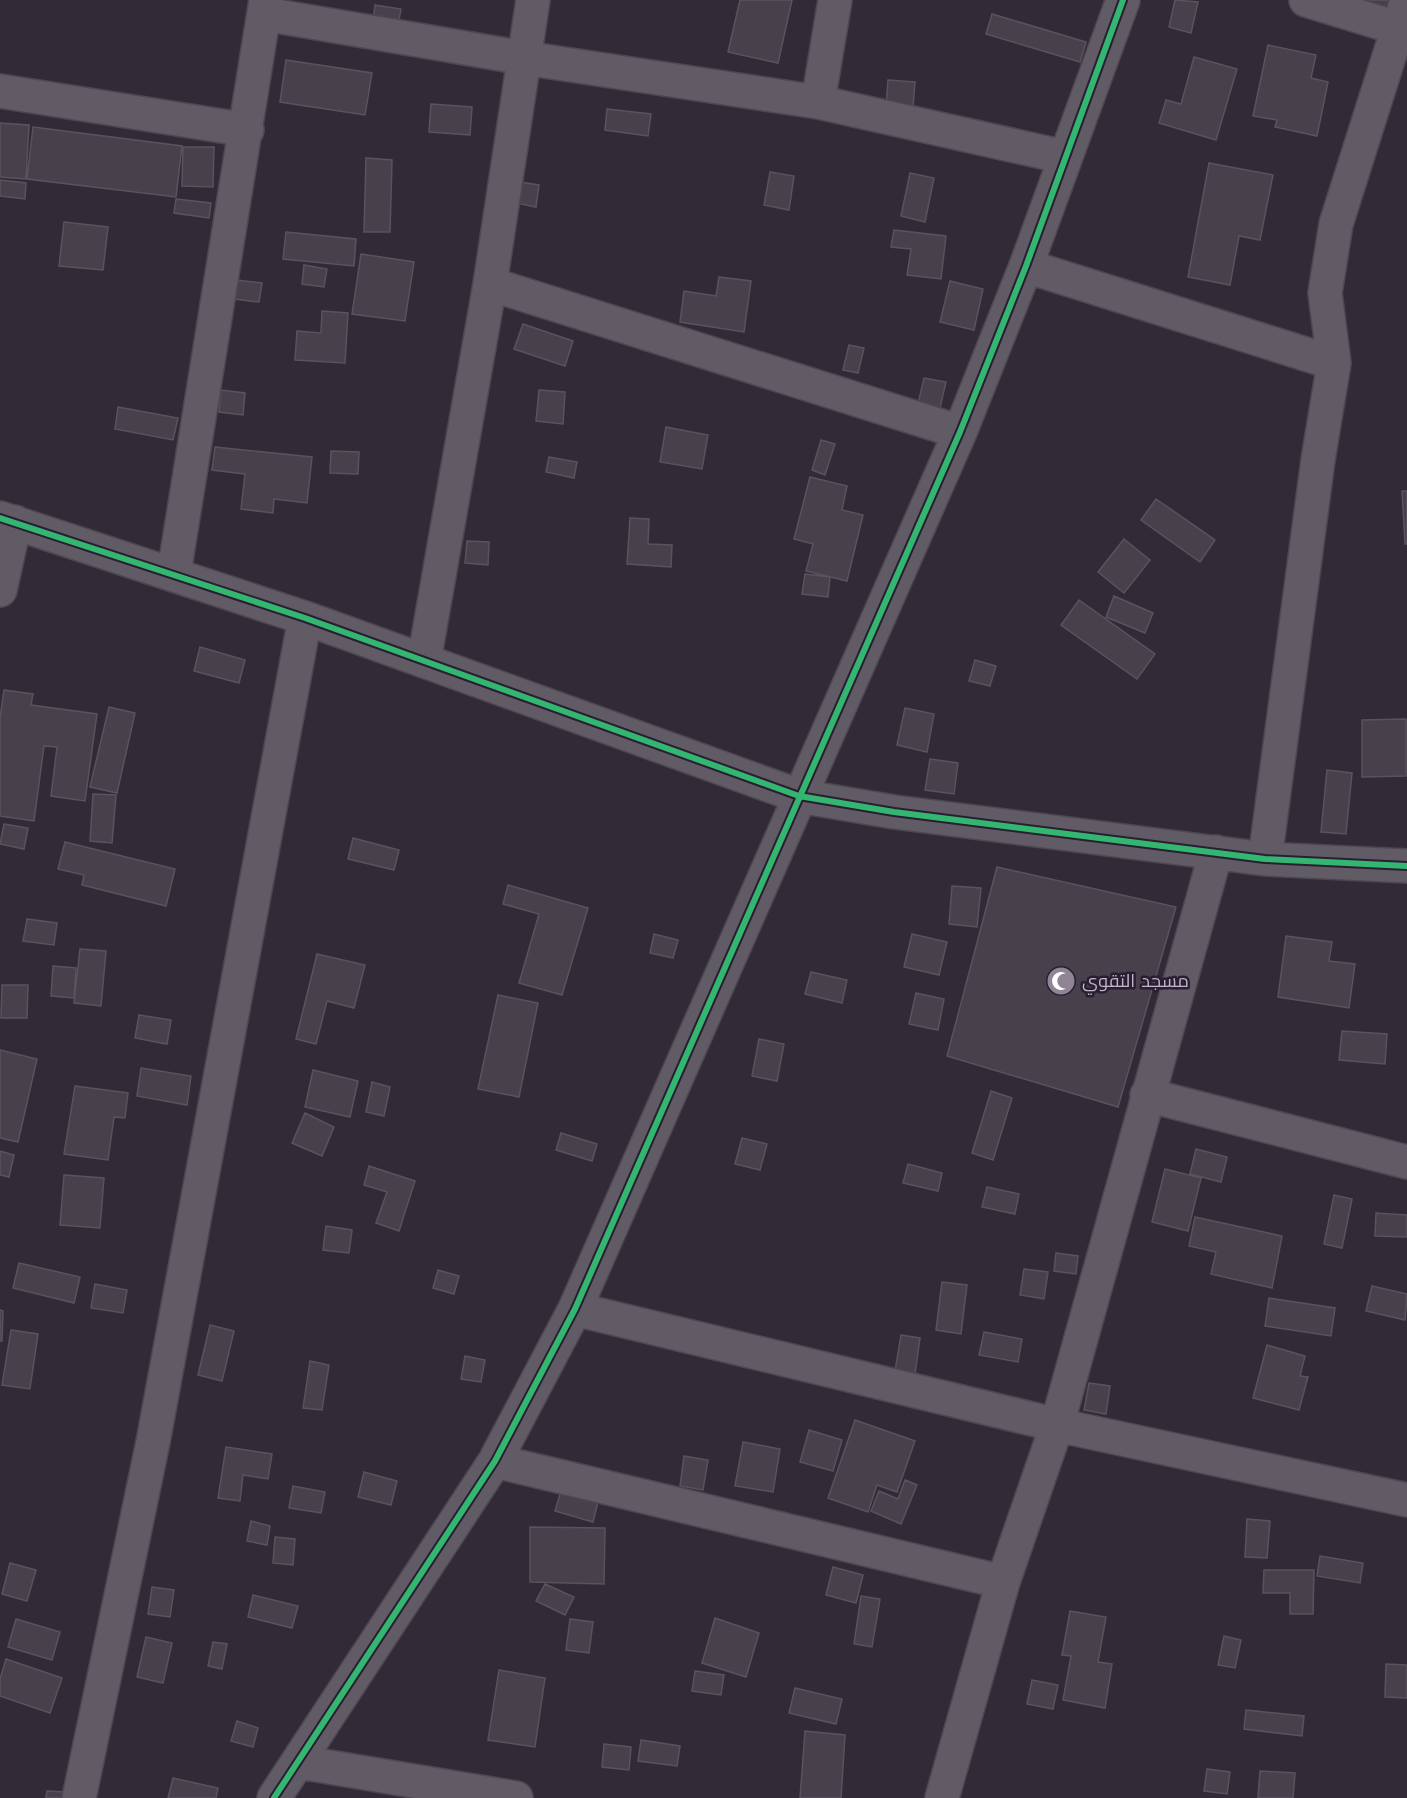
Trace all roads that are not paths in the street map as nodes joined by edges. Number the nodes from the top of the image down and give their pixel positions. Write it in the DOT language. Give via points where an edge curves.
graph roads {
  1 [pos="532,0"];
  2 [pos="835,0"];
  3 [pos="1123,0"];
  4 [pos="1306,0"];
  5 [pos="265,7"];
  6 [pos="1404,20"];
  7 [pos="524,58"];
  8 [pos="0,91"];
  9 [pos="818,102"];
  10 [pos="247,129"];
  11 [pos="1065,157"];
  12 [pos="1026,266"];
  13 [pos="490,284"];
  14 [pos="1334,363"];
  15 [pos="960,432"];
  16 [pos="8,520"];
  17 [pos="174,573"];
  18 [pos="0,590"];
  19 [pos="305,618"];
  20 [pos="424,661"];
  21 [pos="799,796"];
  22 [pos="1216,852"];
  23 [pos="1265,859"];
  24 [pos="1407,866"];
  25 [pos="1147,1095"];
  26 [pos="1407,1162"];
  27 [pos="575,1309"];
  28 [pos="1057,1425"];
  29 [pos="495,1461"];
  30 [pos="1407,1500"];
  31 [pos="1003,1582"];
  32 [pos="300,1762"];
  33 [pos="79,1798"];
  34 [pos="274,1798"];
  35 [pos="516,1798"];
  36 [pos="942,1798"];
  1 -- 7 [label="street"];
  2 -- 9 [label="street"];
  3 -- 11 [label="street"];
  4 -- 6 [label="street"];
  5 -- 7 [label="street"];
  5 -- 10 [label="street"];
  6 -- 14 [label="street" via="1336,224 1325,293"];
  7 -- 9 [label="street"];
  7 -- 13 [label="street"];
  8 -- 10 [label="street"];
  9 -- 11 [label="street"];
  10 -- 17 [label="street"];
  11 -- 12 [label="street"];
  12 -- 14 [label="street"];
  12 -- 15 [label="street"];
  13 -- 15 [label="street"];
  13 -- 20 [label="street"];
  14 -- 23 [label="street"];
  15 -- 21 [label="street"];
  16 -- 17 [label="street"];
  16 -- 18 [label="street"];
  17 -- 19 [label="street"];
  19 -- 20 [label="street"];
  19 -- 33 [label="street" via="153,1442"];
  20 -- 21 [label="street"];
  21 -- 22 [label="street" via="894,812"];
  21 -- 27 [label="street"];
  22 -- 23 [label="street"];
  22 -- 25 [label="street"];
  23 -- 24 [label="street"];
  25 -- 26 [label="street"];
  25 -- 28 [label="street"];
  27 -- 28 [label="street"];
  27 -- 29 [label="street"];
  28 -- 30 [label="street"];
  28 -- 31 [label="street"];
  29 -- 31 [label="street"];
  29 -- 32 [label="street"];
  31 -- 36 [label="street"];
  32 -- 34 [label="street"];
  32 -- 35 [label="street"];
}
